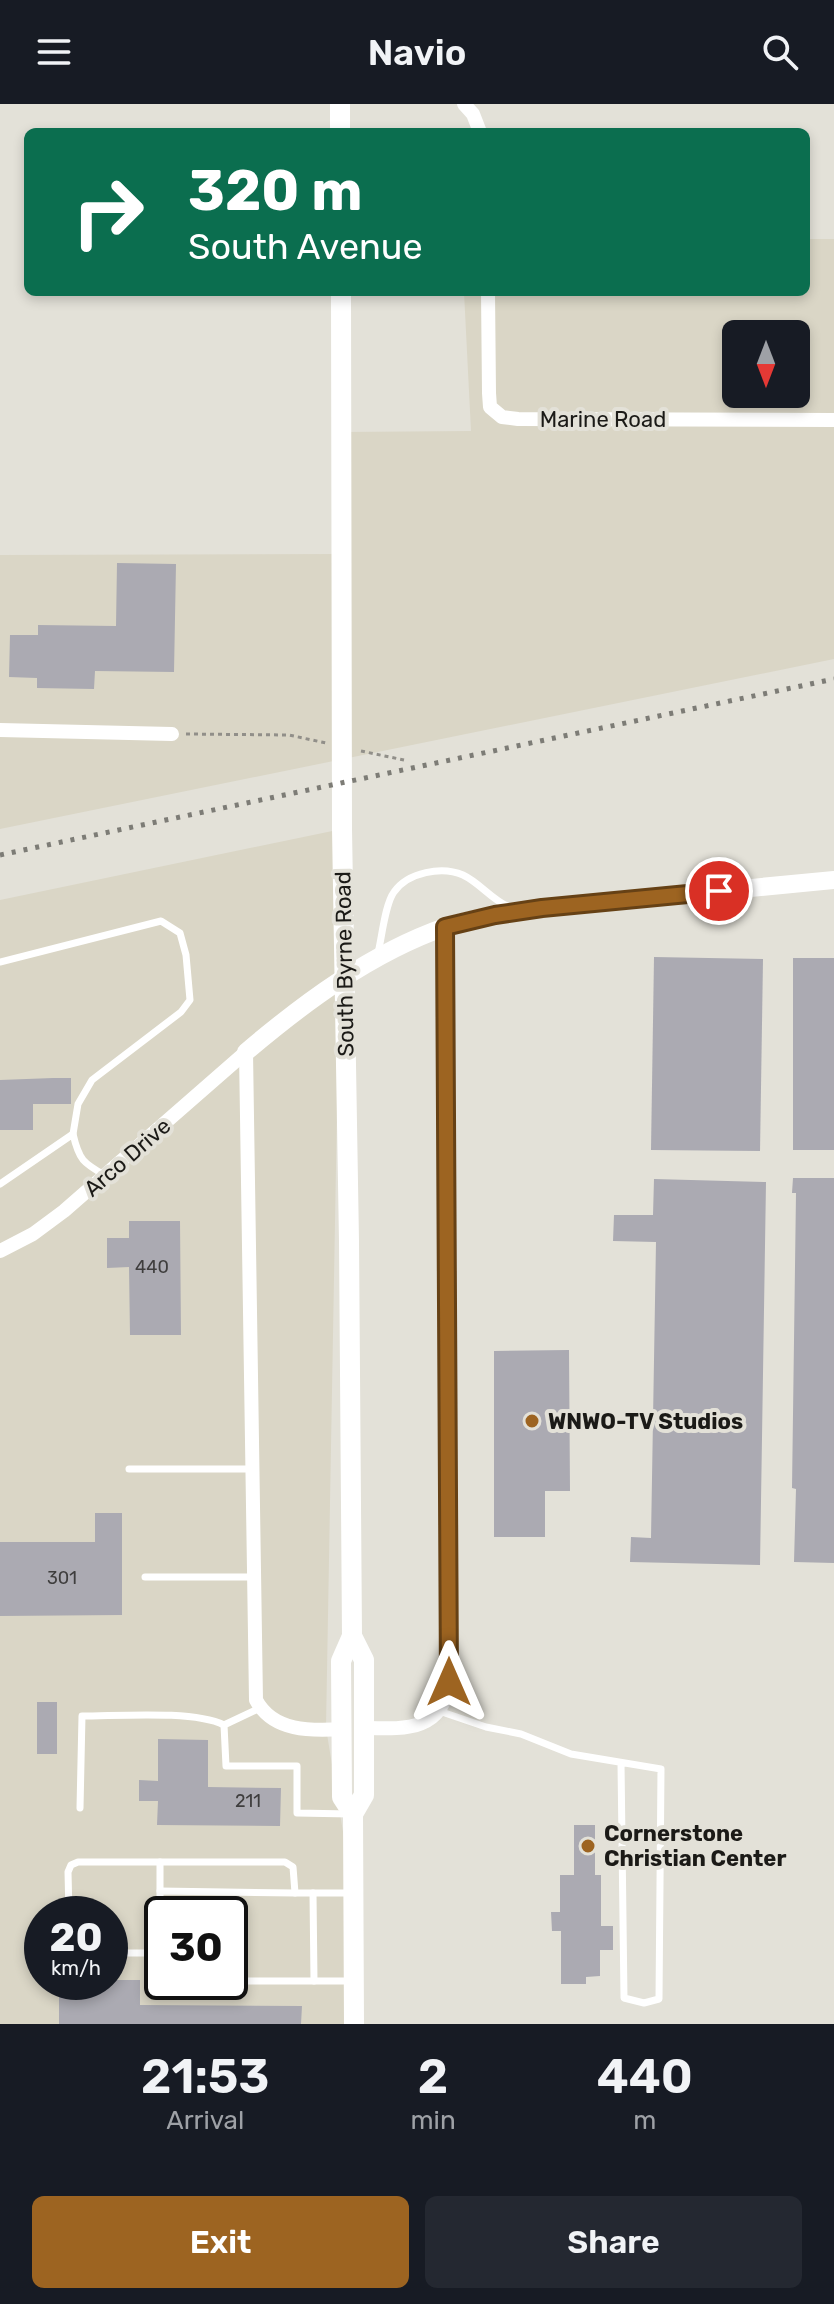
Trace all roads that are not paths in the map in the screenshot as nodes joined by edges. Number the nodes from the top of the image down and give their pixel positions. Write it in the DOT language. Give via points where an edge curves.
graph roads {
  1 [pos="340,104"];
  2 [pos="464,104"];
  3 [pos="340,128"];
  4 [pos="478,128"];
  5 [pos="341,296"];
  6 [pos="488,296"];
  7 [pos="834,420"];
  8 [pos="0,730"];
  9 [pos="172,734"];
  10 [pos="834,880"];
  11 [pos="519,911"];
  12 [pos="445,927"];
  13 [pos="377,959"];
  14 [pos="0,962"];
  15 [pos="246,1052"];
  16 [pos="73,1134"];
  17 [pos="106,1176"];
  18 [pos="0,1184"];
  19 [pos="0,1251"];
  20 [pos="129,1469"];
  21 [pos="252,1469"];
  22 [pos="145,1577"];
  23 [pos="254,1577"];
  24 [pos="260,1708"];
  25 [pos="439,1711"];
  26 [pos="224,1725"];
  27 [pos="353,1729"];
  28 [pos="621,1763"];
  29 [pos="80,1808"];
  30 [pos="353,1814"];
  31 [pos="160,1862"];
  32 [pos="160,1891"];
  33 [pos="295,1893"];
  34 [pos="313,1893"];
  35 [pos="353,1893"];
  36 [pos="69,1896"];
  37 [pos="160,1896"];
  38 [pos="248,1981"];
  39 [pos="314,1981"];
  40 [pos="354,1981"];
  41 [pos="354,2024"];
  1 -- 3 [label="main road"];
  2 -- 4 [label="street"];
  5 -- 27 [label="main road, South Byrne Road" via="352,1636 364,1660"];
  6 -- 7 [label="street, Marine Road" via="490,407 502,417"];
  8 -- 9 [label="street"];
  10 -- 11 [label="street"];
  11 -- 12 [label="street"];
  11 -- 13 [label="lane" via="460,874 425,872 394,891"];
  12 -- 13 [label="street"];
  12 -- 25 [label="street" via="449,1682"];
  13 -- 15 [label="street" via="317,996"];
  14 -- 16 [label="lane" via="161,921 180,933 190,1000 92,1080 78,1104"];
  15 -- 17 [label="street, Arco Drive"];
  15 -- 21 [label="street"];
  16 -- 17 [label="lane" via="84,1163"];
  16 -- 18 [label="lane"];
  17 -- 19 [label="street, Arco Drive" via="33,1234"];
  20 -- 21 [label="lane"];
  21 -- 23 [label="street"];
  22 -- 23 [label="lane"];
  23 -- 24 [label="street"];
  24 -- 26 [label="lane"];
  24 -- 27 [label="street" via="289,1727"];
  25 -- 27 [label="street" via="415,1726"];
  25 -- 28 [label="lane" via="571,1754"];
  26 -- 29 [label="lane" via="211,1718 82,1716"];
  26 -- 30 [label="lane" via="226,1766 297,1766 297,1813"];
  27 -- 30 [label="main road, South Byrne Road" via="364,1795"];
  28 -- 28 [label="lane" via="624,1998 644,2003 659,1999 661,1769"];
  30 -- 35 [label="main road, South Byrne Road"];
  31 -- 32 [label="lane"];
  31 -- 33 [label="lane" via="285,1862 293,1867"];
  31 -- 36 [label="lane" via="78,1862 68,1872"];
  32 -- 33 [label="lane"];
  32 -- 37 [label="lane"];
  33 -- 34 [label="lane"];
  34 -- 35 [label="lane"];
  34 -- 39 [label="lane"];
  35 -- 40 [label="main road, South Byrne Road"];
  38 -- 39 [label="lane"];
  39 -- 40 [label="lane"];
  40 -- 41 [label="main road, South Byrne Road"];
}
